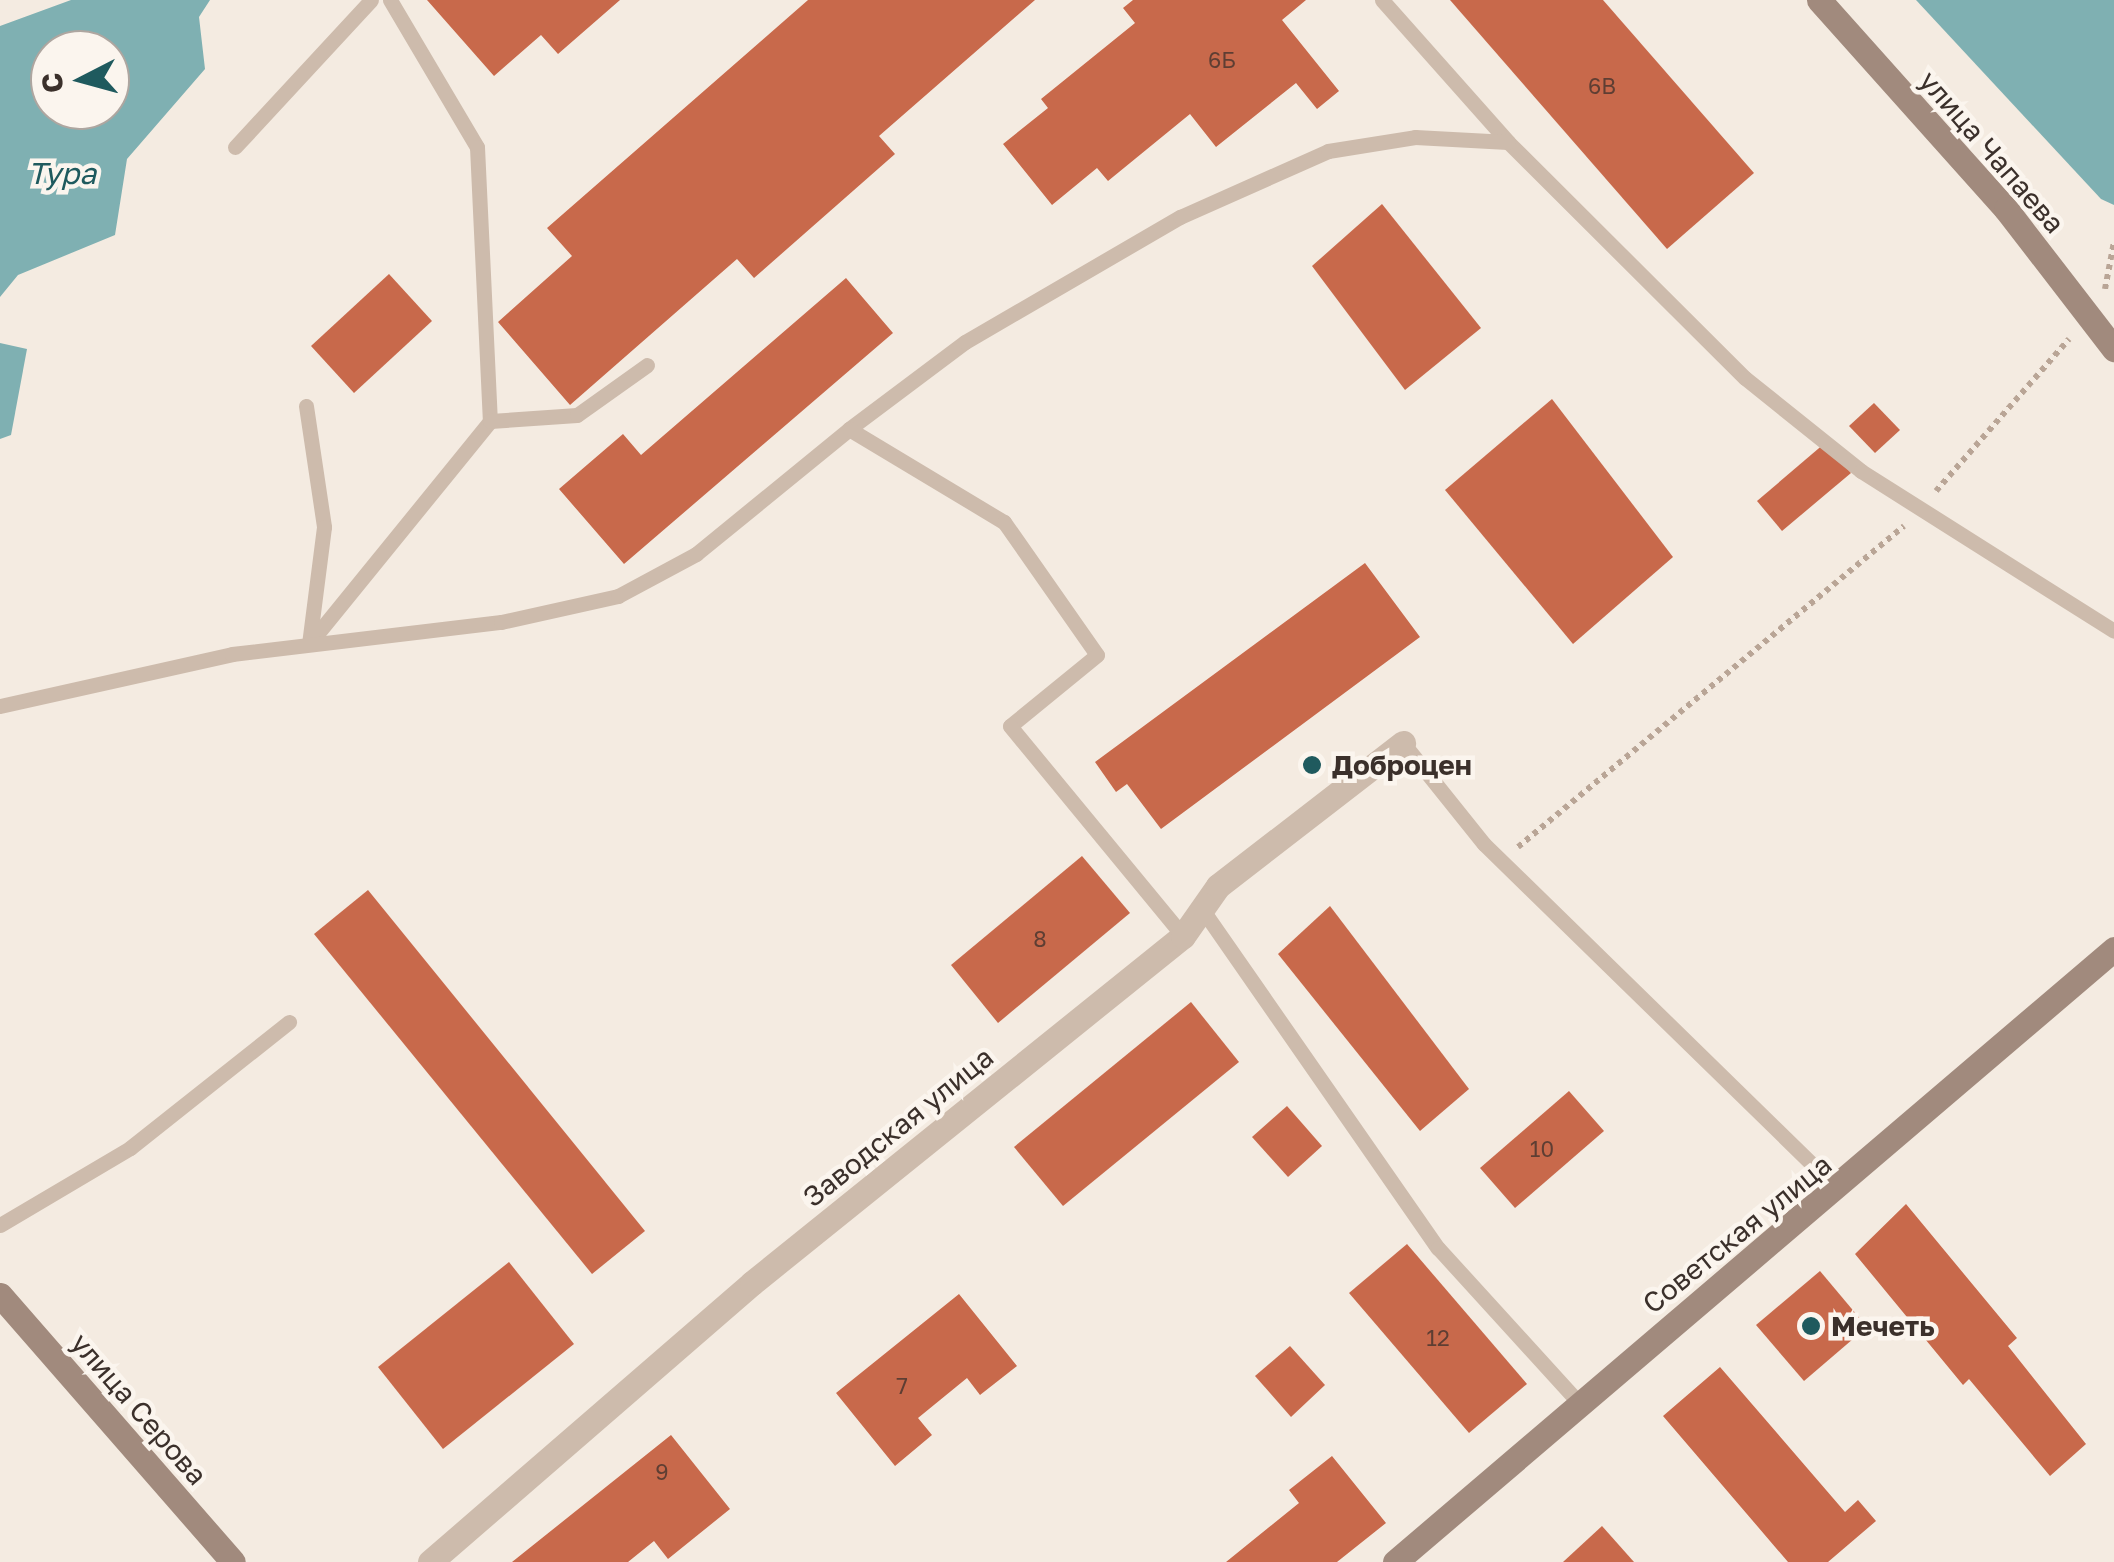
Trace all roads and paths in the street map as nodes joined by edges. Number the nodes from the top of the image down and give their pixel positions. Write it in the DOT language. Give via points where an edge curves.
graph roads {
  1 [pos="372,0"];
  2 [pos="390,0"];
  3 [pos="1382,0"];
  4 [pos="1819,0"];
  5 [pos="1508,142"];
  6 [pos="235,146"];
  7 [pos="2114,242"];
  8 [pos="2089,316"];
  9 [pos="2114,349"];
  10 [pos="648,366"];
  11 [pos="306,406"];
  12 [pos="490,420"];
  13 [pos="849,428"];
  14 [pos="1920,508"];
  15 [pos="2114,631"];
  16 [pos="309,644"];
  17 [pos="0,706"];
  18 [pos="1403,742"];
  19 [pos="1502,861"];
  20 [pos="1202,909"];
  21 [pos="1183,936"];
  22 [pos="2114,949"];
  23 [pos="289,1022"];
  24 [pos="1838,1189"];
  25 [pos="0,1224"];
  26 [pos="0,1295"];
  27 [pos="1579,1402"];
  28 [pos="233,1562"];
  29 [pos="430,1562"];
  30 [pos="1395,1562"];
  1 -- 6 [label="lane"];
  2 -- 12 [label="lane" via="477,146"];
  3 -- 5 [label="lane"];
  4 -- 8 [label="main road, улица Чапаева" via="2006,209"];
  5 -- 13 [label="lane" via="1415,137 1328,151 1180,217 965,342"];
  5 -- 14 [label="lane" via="1745,378 1861,471"];
  7 -- 8 [label="path" via="2103,301"];
  8 -- 9 [label="main road, улица Чапаева"];
  8 -- 14 [label="path"];
  10 -- 12 [label="lane" via="577,415"];
  11 -- 16 [label="lane" via="324,527"];
  12 -- 16 [label="lane"];
  13 -- 16 [label="lane" via="696,554 618,596 501,622"];
  13 -- 21 [label="lane" via="1004,522 1097,655 1010,726"];
  14 -- 15 [label="lane"];
  14 -- 19 [label="path"];
  16 -- 17 [label="lane"];
  18 -- 19 [label="lane"];
  18 -- 20 [label="street, Заводская улица" via="1218,886"];
  19 -- 24 [label="lane"];
  20 -- 21 [label="street, Заводская улица"];
  20 -- 27 [label="lane" via="1438,1248"];
  21 -- 29 [label="street, Заводская улица" via="752,1283"];
  22 -- 24 [label="main road, Советская улица"];
  23 -- 25 [label="lane" via="130,1148"];
  24 -- 27 [label="main road, Советская улица"];
  26 -- 28 [label="main road, улица Серова"];
  27 -- 30 [label="main road, Советская улица"];
}
